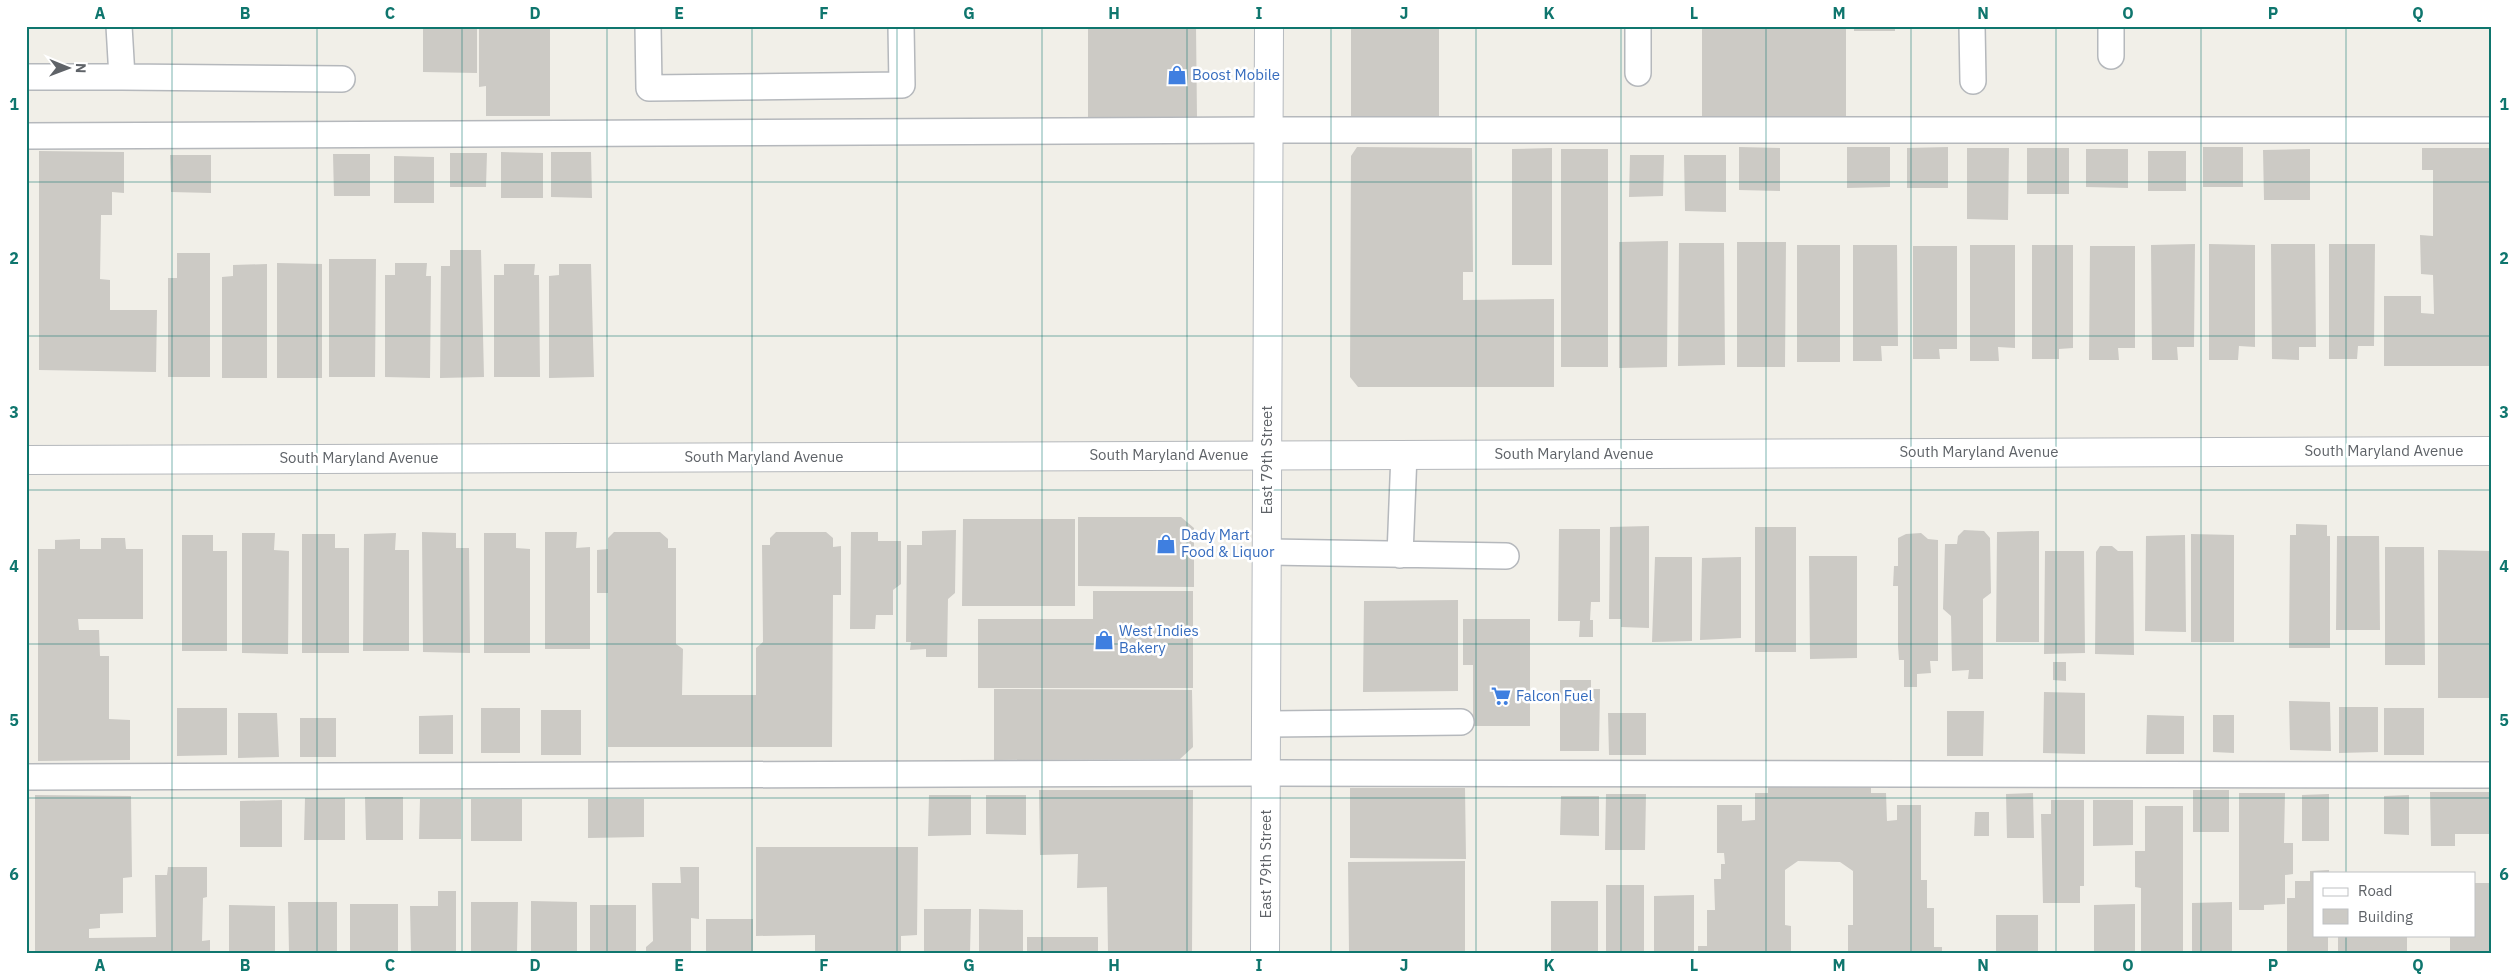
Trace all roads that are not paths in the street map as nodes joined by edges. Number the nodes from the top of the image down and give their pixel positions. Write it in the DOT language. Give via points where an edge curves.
graph roads {
  1 [pos="120,26"];
  2 [pos="648,26"];
  3 [pos="901,26"];
  4 [pos="1269,26"];
  5 [pos="1638,26"];
  6 [pos="1972,26"];
  7 [pos="2111,26"];
  8 [pos="2111,56"];
  9 [pos="1638,73"];
  10 [pos="26,77"];
  11 [pos="122,77"];
  12 [pos="342,79"];
  13 [pos="1972,81"];
  14 [pos="1269,130"];
  15 [pos="2492,130"];
  16 [pos="26,136"];
  17 [pos="2492,451"];
  18 [pos="1267,454"];
  19 [pos="1404,454"];
  20 [pos="26,460"];
  21 [pos="1267,552"];
  22 [pos="1400,555"];
  23 [pos="1506,556"];
  24 [pos="1461,722"];
  25 [pos="1266,724"];
  26 [pos="1266,773"];
  27 [pos="2492,775"];
  28 [pos="26,777"];
  29 [pos="1265,953"];
  1 -- 11 [label="lane"];
  2 -- 3 [label="lane" via="649,88 902,86"];
  4 -- 14 [label="street, East 79th Street"];
  5 -- 9 [label="lane"];
  6 -- 13 [label="lane"];
  7 -- 8 [label="lane"];
  10 -- 11 [label="lane"];
  11 -- 12 [label="lane"];
  14 -- 15 [label="lane"];
  14 -- 16 [label="lane"];
  14 -- 18 [label="street, East 79th Street"];
  17 -- 19 [label="street, South Maryland Avenue"];
  18 -- 19 [label="street, South Maryland Avenue"];
  18 -- 20 [label="street, South Maryland Avenue"];
  18 -- 21 [label="street, East 79th Street"];
  19 -- 22 [label="lane"];
  21 -- 22 [label="lane"];
  21 -- 25 [label="street, East 79th Street"];
  22 -- 23 [label="lane"];
  24 -- 25 [label="lane"];
  25 -- 26 [label="street, East 79th Street"];
  26 -- 27 [label="lane"];
  26 -- 28 [label="lane"];
  26 -- 29 [label="street, East 79th Street"];
}
